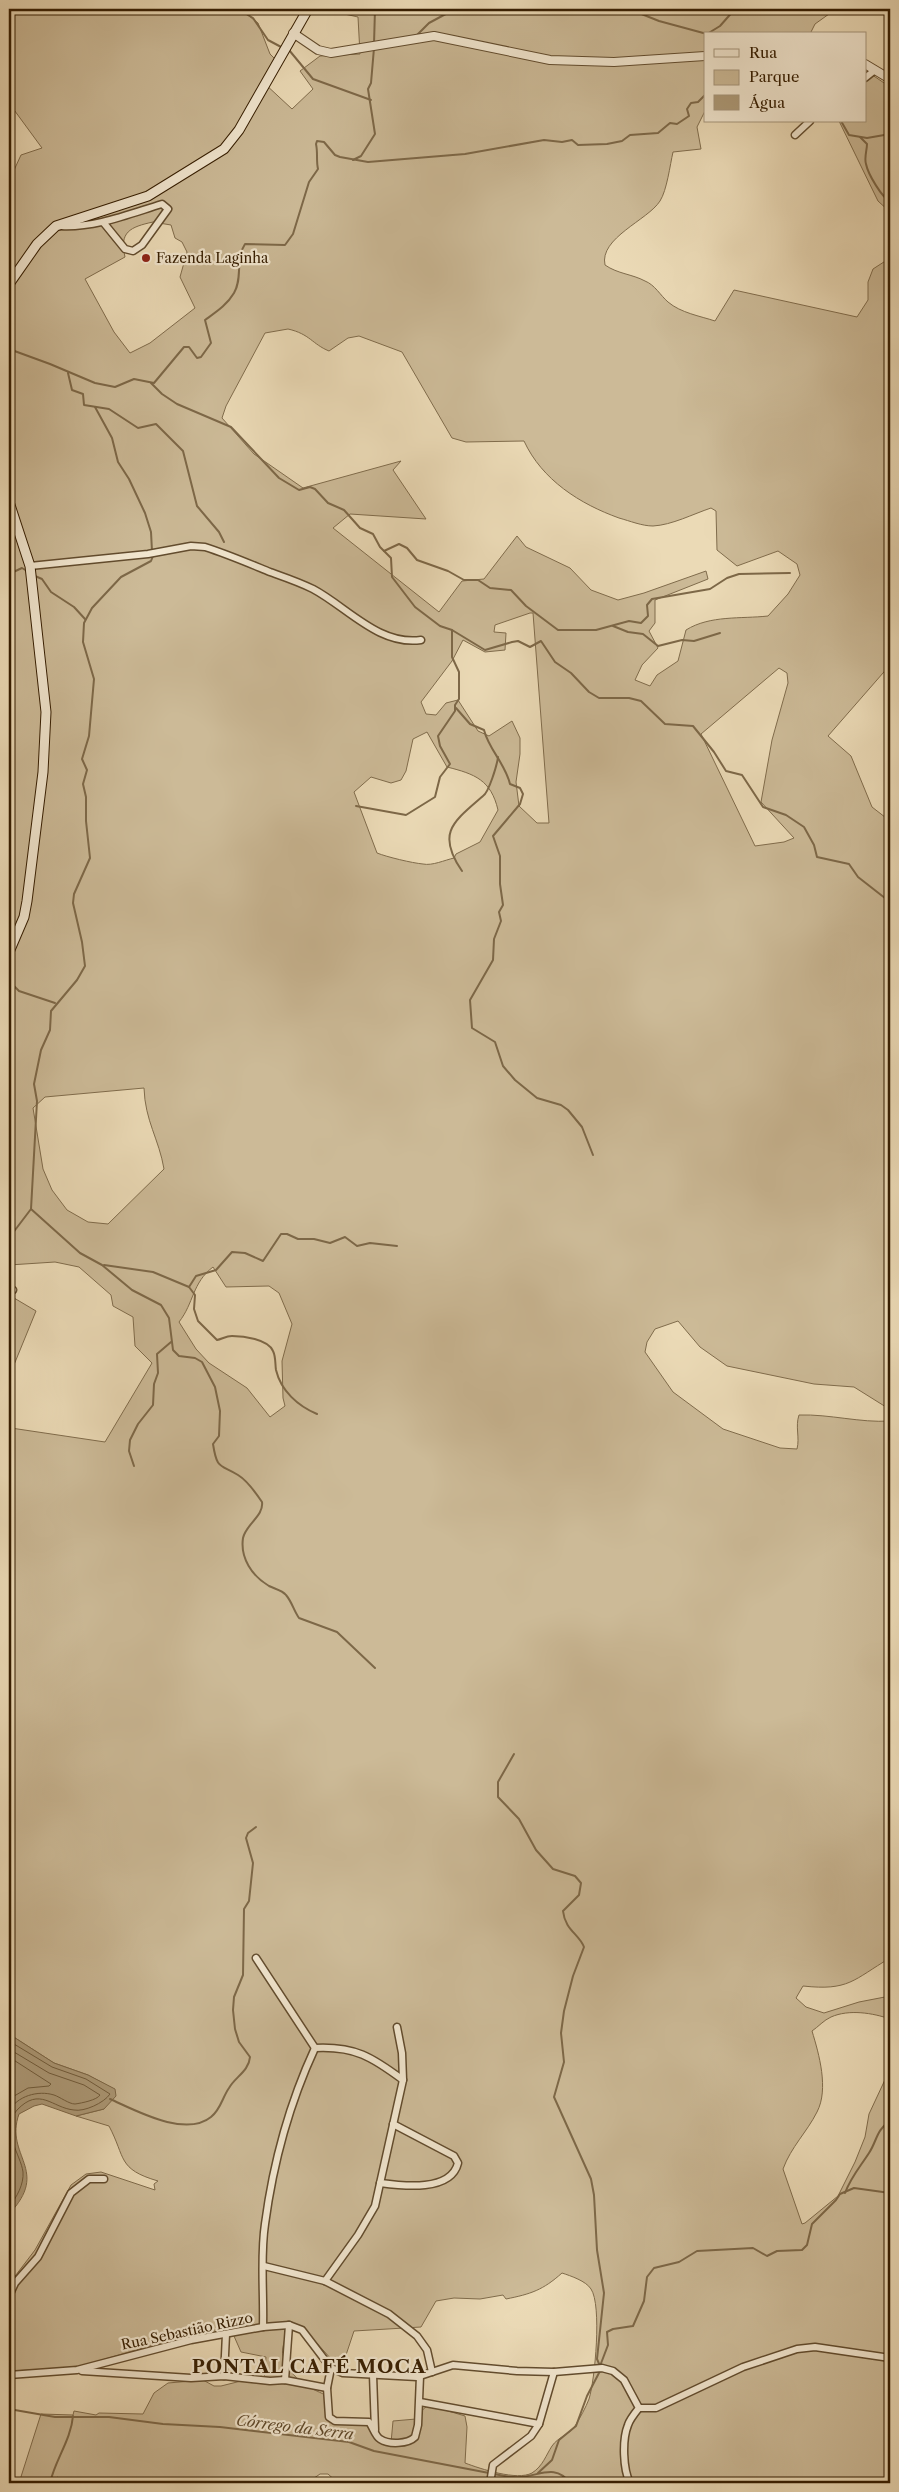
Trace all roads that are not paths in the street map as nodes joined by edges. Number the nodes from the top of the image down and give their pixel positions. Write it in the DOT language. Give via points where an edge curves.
graph roads {
  1 [pos="308,9"];
  2 [pos="294,34"];
  3 [pos="704,56"];
  4 [pos="866,65"];
  5 [pos="875,70"];
  6 [pos="888,76"];
  7 [pos="866,77"];
  8 [pos="809,122"];
  9 [pos="794,135"];
  10 [pos="102,222"];
  11 [pos="56,226"];
  12 [pos="9,284"];
  13 [pos="9,502"];
  14 [pos="30,566"];
  15 [pos="421,640"];
  16 [pos="9,952"];
  17 [pos="256,1958"];
  18 [pos="397,2026"];
  19 [pos="315,2048"];
  20 [pos="403,2080"];
  21 [pos="393,2124"];
  22 [pos="104,2179"];
  23 [pos="380,2184"];
  24 [pos="264,2266"];
  25 [pos="325,2281"];
  26 [pos="9,2296"];
  27 [pos="289,2325"];
  28 [pos="263,2327"];
  29 [pos="226,2334"];
  30 [pos="890,2358"];
  31 [pos="332,2368"];
  32 [pos="77,2370"];
  33 [pos="432,2372"];
  34 [pos="554,2372"];
  35 [pos="373,2374"];
  36 [pos="9,2375"];
  37 [pos="224,2376"];
  38 [pos="420,2376"];
  39 [pos="285,2380"];
  40 [pos="327,2388"];
  41 [pos="420,2402"];
  42 [pos="638,2408"];
  43 [pos="539,2424"];
  44 [pos="375,2431"];
  45 [pos="490,2483"];
  46 [pos="630,2483"];
  1 -- 2 [label="main road"];
  2 -- 3 [label="street" via="318,50 330,53 434,36 550,60 614,62"];
  2 -- 11 [label="main road" via="239,130 224,149 148,196"];
  4 -- 5 [label="street"];
  5 -- 6 [label="street"];
  5 -- 7 [label="street"];
  8 -- 9 [label="street"];
  10 -- 10 [label="street" via="162,204 168,209 142,245 133,251 125,249"];
  10 -- 11 [label="street"];
  11 -- 12 [label="main road" via="37,244"];
  13 -- 14 [label="main road"];
  14 -- 15 [label="street" via="148,554 191,546 205,547 311,588 389,637 408,642"];
  14 -- 16 [label="main road" via="46,712 46,744 27,901"];
  17 -- 19 [label="street"];
  18 -- 20 [label="street"];
  19 -- 20 [label="street" via="338,2046 372,2058"];
  19 -- 24 [label="street" via="289,2118 272,2184 264,2226"];
  20 -- 21 [label="street"];
  21 -- 23 [label="street"];
  21 -- 23 [label="street" via="454,2156 458,2163 456,2172 446,2180 411,2187"];
  22 -- 26 [label="street" via="89,2179 72,2193 38,2257 15,2283"];
  23 -- 25 [label="street" via="375,2206"];
  24 -- 25 [label="street"];
  24 -- 28 [label="street"];
  25 -- 33 [label="street" via="389,2314 417,2336 427,2350"];
  27 -- 28 [label="street, Rua Sebastião Rizzo"];
  27 -- 31 [label="street" via="302,2330"];
  27 -- 39 [label="street"];
  28 -- 29 [label="street, Rua Sebastião Rizzo"];
  29 -- 32 [label="street, Rua Sebastião Rizzo"];
  29 -- 37 [label="street"];
  30 -- 42 [label="street" via="815,2347 797,2348 743,2367 656,2408"];
  31 -- 35 [label="street" via="343,2373"];
  31 -- 40 [label="street"];
  32 -- 36 [label="street, Rua Sebastião Rizzo"];
  32 -- 37 [label="street" via="191,2378"];
  33 -- 34 [label="street" via="453,2365"];
  33 -- 38 [label="street"];
  34 -- 42 [label="street" via="596,2367 613,2371 624,2380"];
  34 -- 43 [label="street"];
  35 -- 38 [label="street"];
  35 -- 44 [label="street"];
  37 -- 39 [label="street"];
  38 -- 41 [label="street"];
  39 -- 40 [label="street"];
  40 -- 44 [label="street" via="329,2417 335,2421 366,2421"];
  41 -- 43 [label="street"];
  41 -- 44 [label="street" via="417,2433 413,2439 387,2442 379,2439"];
  42 -- 46 [label="street" via="626,2434 626,2465"];
  43 -- 45 [label="street" via="531,2436 490,2471"];
}
